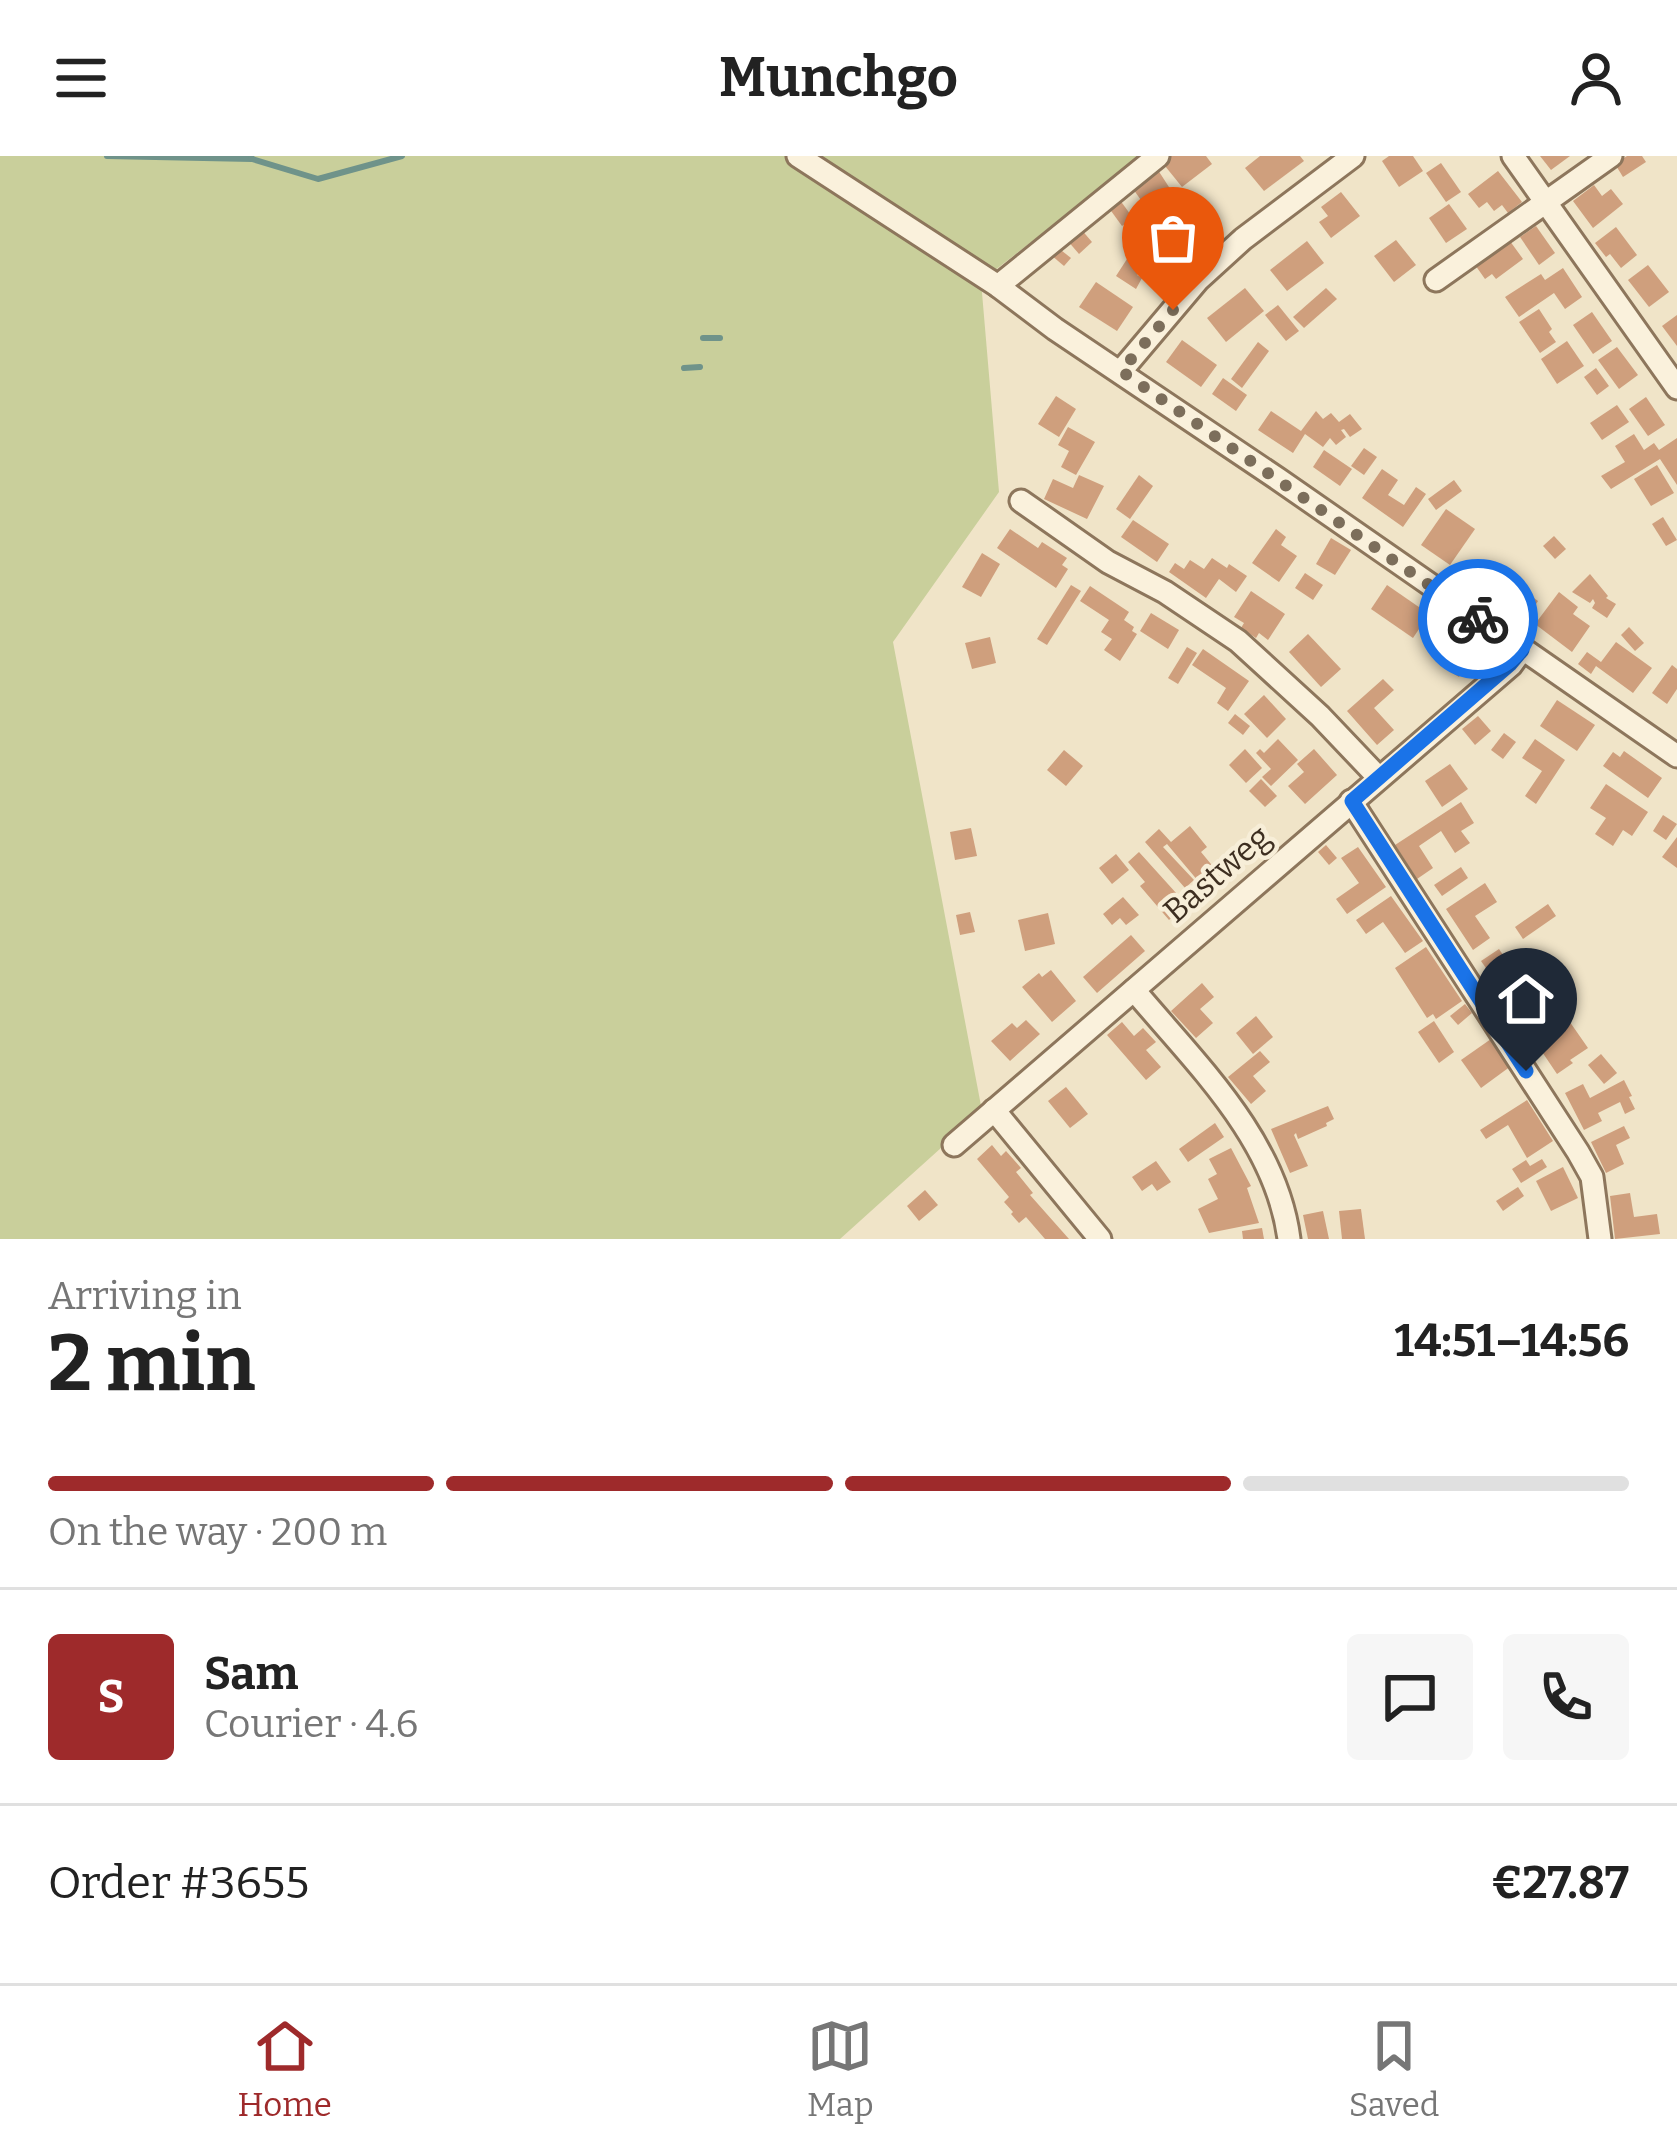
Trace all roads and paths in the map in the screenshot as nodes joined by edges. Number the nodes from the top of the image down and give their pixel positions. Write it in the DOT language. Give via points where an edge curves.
graph roads {
  1 [pos="798,156"];
  2 [pos="1158,156"];
  3 [pos="1353,156"];
  4 [pos="1513,156"];
  5 [pos="1611,156"];
  6 [pos="1545,201"];
  7 [pos="1436,280"];
  8 [pos="998,286"];
  9 [pos="1121,371"];
  10 [pos="1677,388"];
  11 [pos="1021,501"];
  12 [pos="1522,650"];
  13 [pos="1677,756"];
  14 [pos="1378,777"];
  15 [pos="1352,801"];
  16 [pos="1134,990"];
  17 [pos="994,1110"];
  18 [pos="954,1145"];
  19 [pos="1100,1239"];
  20 [pos="1289,1239"];
  21 [pos="1600,1239"];
  1 -- 8 [label="street"];
  2 -- 8 [label="street"];
  3 -- 9 [label="street" via="1228,252"];
  4 -- 6 [label="street"];
  5 -- 6 [label="street"];
  6 -- 7 [label="street"];
  6 -- 10 [label="street"];
  8 -- 9 [label="street"];
  9 -- 12 [label="street"];
  11 -- 14 [label="street" via="1238,641"];
  12 -- 13 [label="street"];
  12 -- 14 [label="street, Bastweg"];
  14 -- 15 [label="street, Bastweg"];
  15 -- 16 [label="street, Bastweg"];
  15 -- 21 [label="street" via="1578,1151 1592,1177"];
  16 -- 17 [label="street, Bastweg"];
  16 -- 20 [label="street" via="1241,1120 1275,1184"];
  17 -- 18 [label="street, Bastweg"];
  17 -- 19 [label="street"];
}
